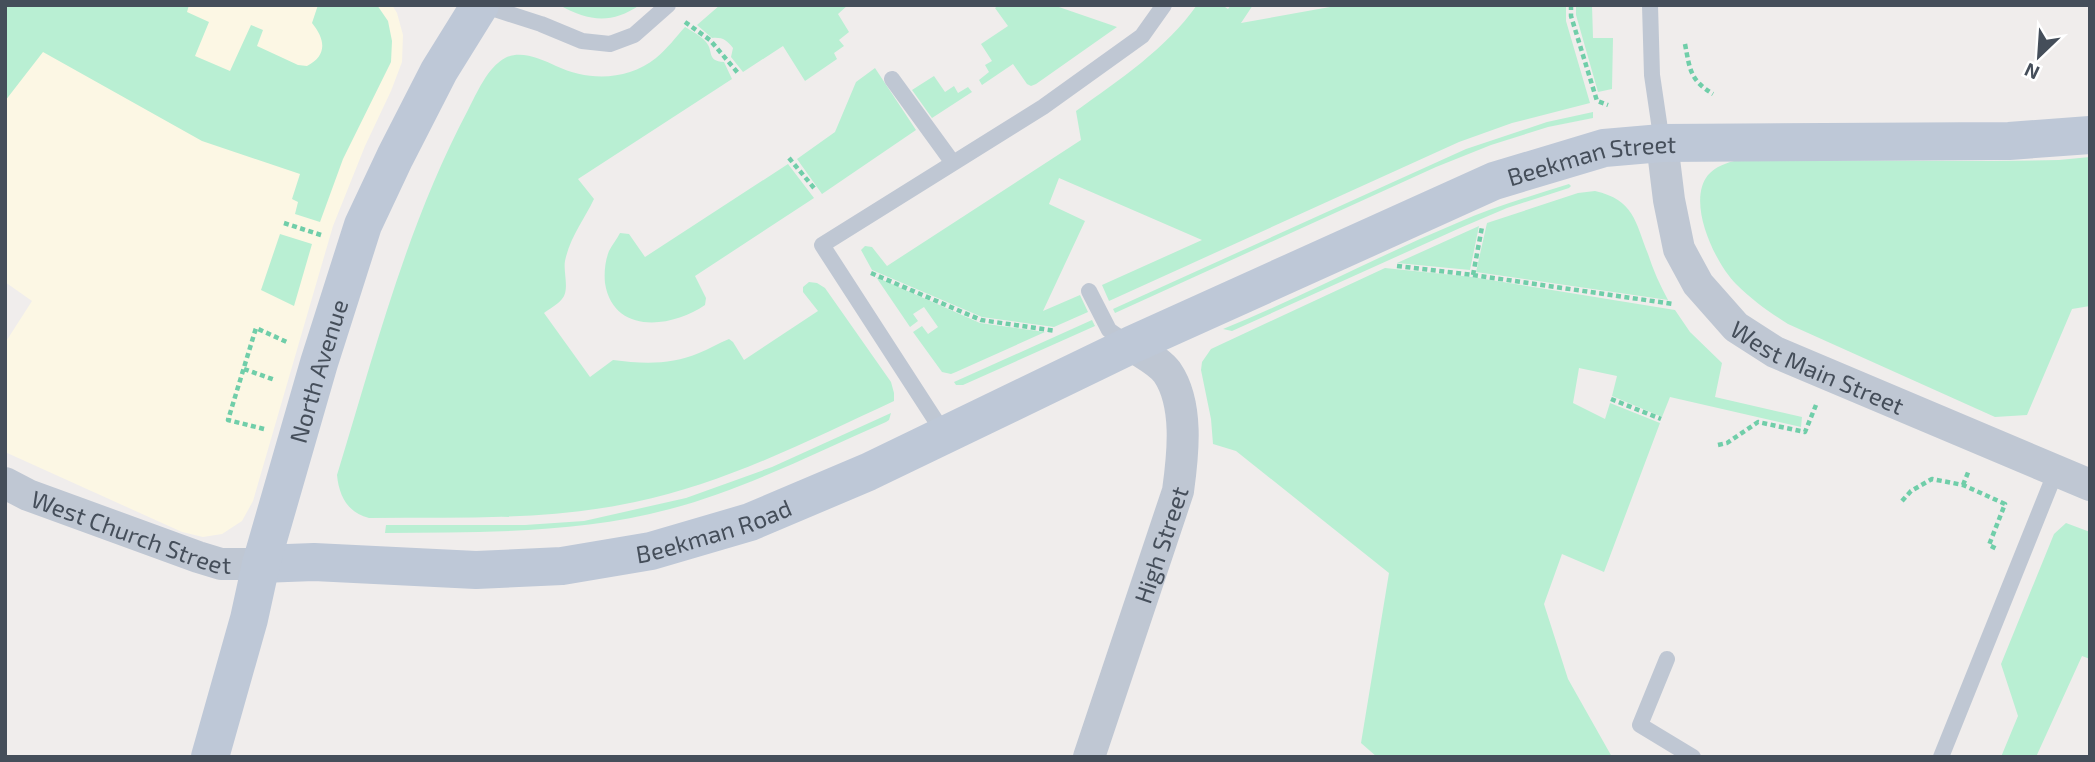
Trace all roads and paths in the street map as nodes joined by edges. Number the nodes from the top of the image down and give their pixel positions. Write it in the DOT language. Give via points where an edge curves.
graph roads {
  1 [pos="481,5"];
  2 [pos="668,5"];
  3 [pos="1164,5"];
  4 [pos="1571,5"];
  5 [pos="1650,5"];
  6 [pos="695,30"];
  7 [pos="1685,44"];
  8 [pos="738,73"];
  9 [pos="892,79"];
  10 [pos="1713,94"];
  11 [pos="1608,105"];
  12 [pos="2090,135"];
  13 [pos="1662,143"];
  14 [pos="789,158"];
  15 [pos="953,163"];
  16 [pos="814,188"];
  17 [pos="1484,220"];
  18 [pos="284,223"];
  19 [pos="321,235"];
  20 [pos="1386,265"];
  21 [pos="869,272"];
  22 [pos="1473,275"];
  23 [pos="1089,291"];
  24 [pos="1677,304"];
  25 [pos="1056,331"];
  26 [pos="290,344"];
  27 [pos="1131,345"];
  28 [pos="244,369"];
  29 [pos="279,381"];
  30 [pos="1612,399"];
  31 [pos="1816,405"];
  32 [pos="1661,419"];
  33 [pos="265,430"];
  34 [pos="945,435"];
  35 [pos="1718,442"];
  36 [pos="1969,470"];
  37 [pos="2056,471"];
  38 [pos="5,483"];
  39 [pos="1963,485"];
  40 [pos="2090,485"];
  41 [pos="1902,501"];
  42 [pos="2020,559"];
  43 [pos="261,564"];
  44 [pos="1667,659"];
  45 [pos="210,757"];
  46 [pos="1089,757"];
  47 [pos="1693,757"];
  48 [pos="1941,757"];
  1 -- 2 [label="lane" via="582,41 610,44 634,34"];
  1 -- 43 [label="street, North Avenue" via="439,71 363,225"];
  3 -- 15 [label="lane" via="1142,36 1043,107"];
  4 -- 11 [label="path" via="1597,101"];
  5 -- 13 [label="lane" via="1652,75"];
  6 -- 8 [label="path" via="710,40"];
  7 -- 10 [label="path" via="1691,73"];
  9 -- 15 [label="lane"];
  12 -- 13 [label="street, Beekman Street" via="2009,141"];
  13 -- 27 [label="street, Beekman Street" via="1604,148 1494,181"];
  13 -- 37 [label="street, West Main Street" via="1679,249 1698,284 1736,327 1775,352"];
  14 -- 16 [label="path"];
  15 -- 34 [label="lane" via="822,246"];
  17 -- 22 [label="path"];
  18 -- 19 [label="path"];
  20 -- 22 [label="path"];
  21 -- 25 [label="path" via="981,320"];
  22 -- 24 [label="path"];
  23 -- 27 [label="lane" via="1109,330"];
  26 -- 28 [label="path" via="256,328"];
  27 -- 34 [label="street, Beekman Road"];
  27 -- 46 [label="street, High Street" via="1165,369 1172,383 1181,413 1183,450 1178,491"];
  28 -- 29 [label="path"];
  28 -- 33 [label="path" via="228,419"];
  30 -- 32 [label="path"];
  31 -- 35 [label="path" via="1805,432 1758,422 1727,443"];
  34 -- 43 [label="street, Beekman Road" via="750,522 651,551 562,566 476,570"];
  36 -- 39 [label="path"];
  37 -- 40 [label="street, West Main Street"];
  37 -- 42 [label="lane"];
  38 -- 43 [label="street, West Church Street" via="198,557 221,564"];
  39 -- 41 [label="path" via="1932,479"];
  39 -- 42 [label="path" via="2005,503 1989,545"];
  42 -- 48 [label="lane"];
  43 -- 45 [label="street, North Avenue"];
  44 -- 47 [label="lane" via="1640,725"];
}
